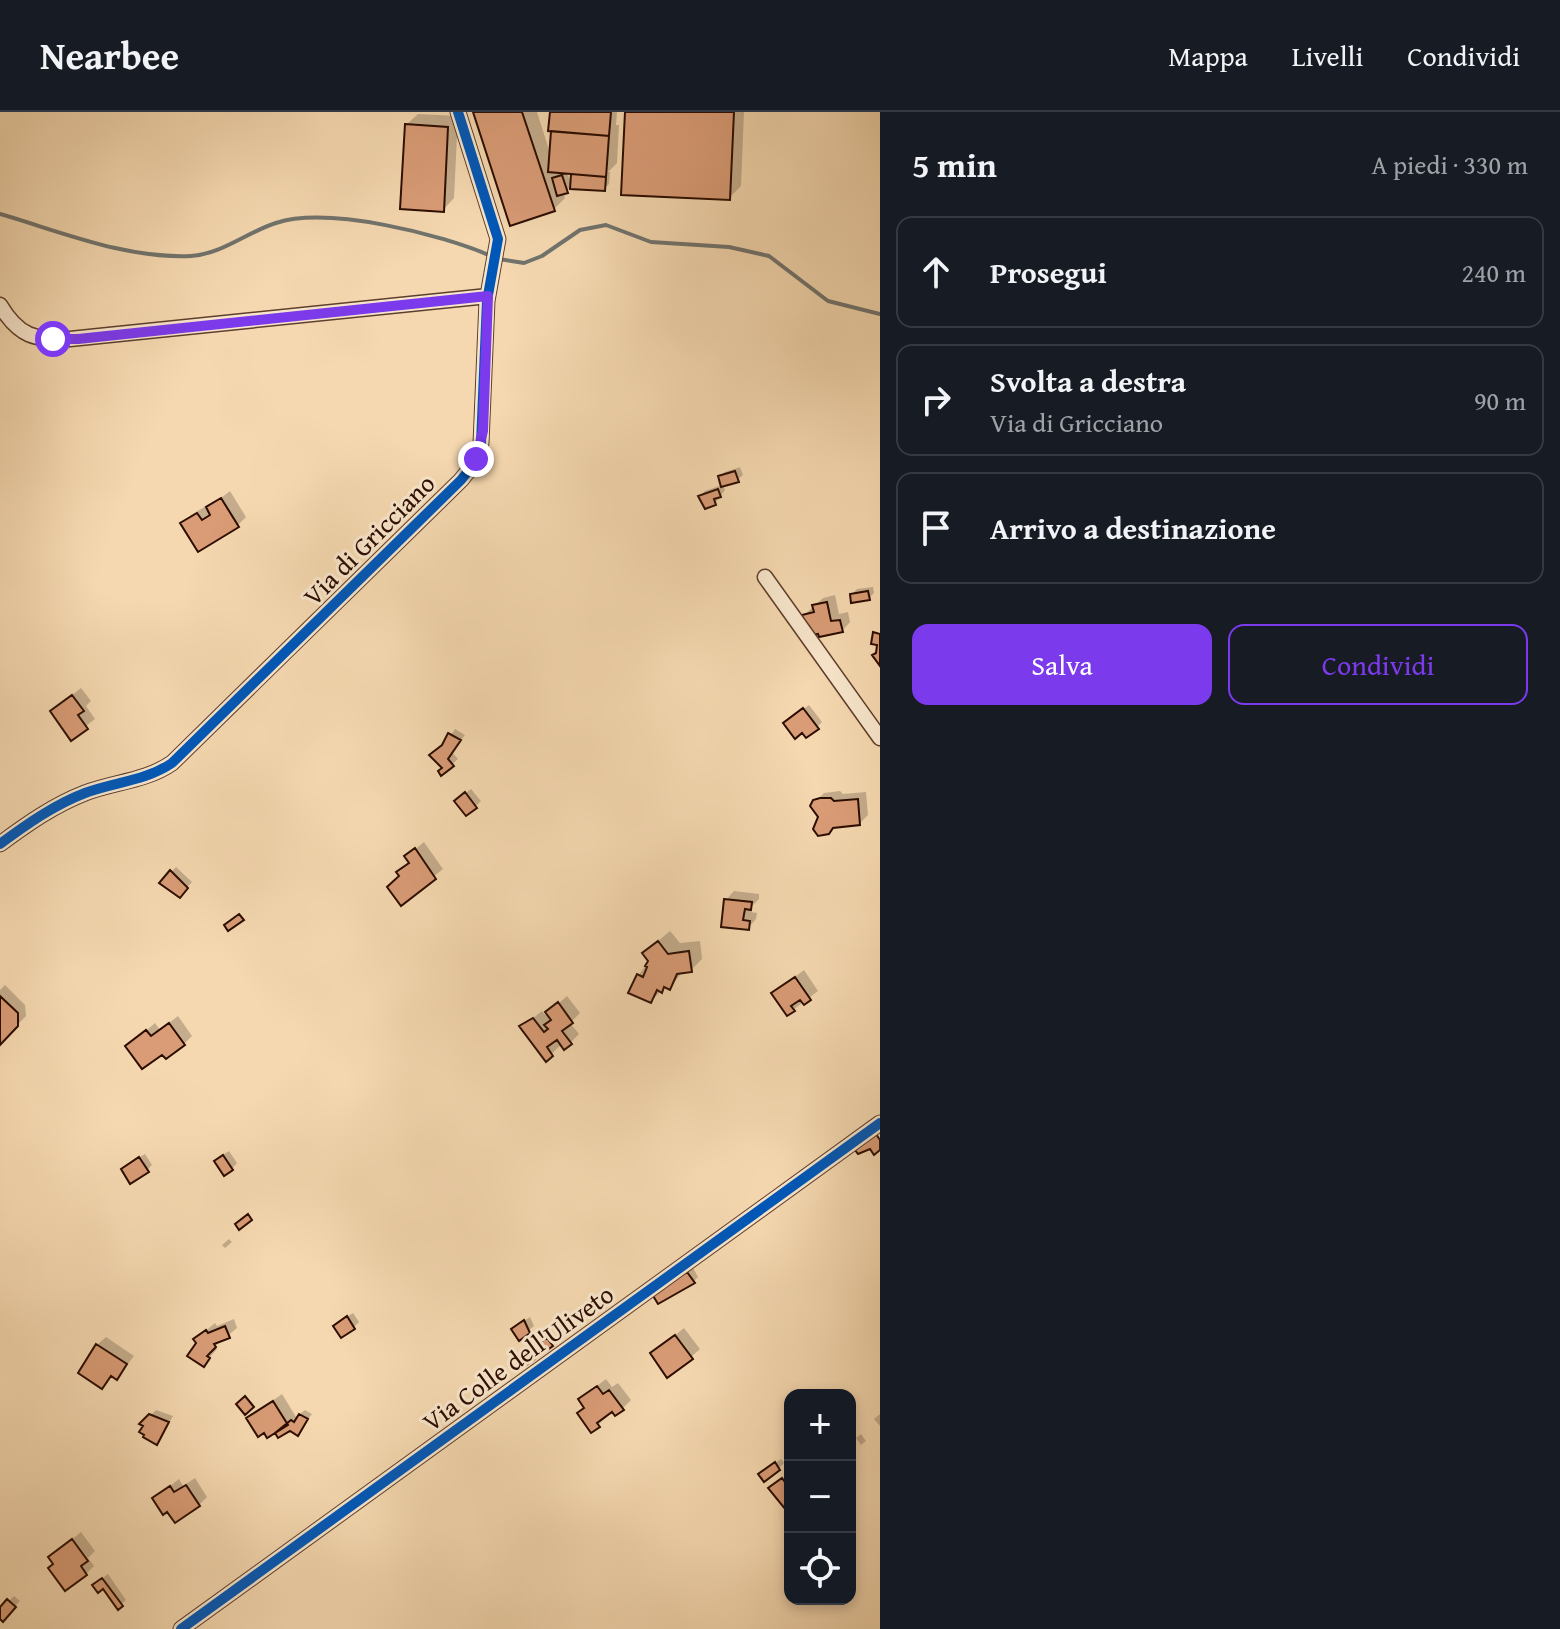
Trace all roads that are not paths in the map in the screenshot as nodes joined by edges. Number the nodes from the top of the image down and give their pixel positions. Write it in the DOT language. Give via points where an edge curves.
graph roads {
  1 [pos="458,112"];
  2 [pos="488,296"];
  3 [pos="0,305"];
  4 [pos="765,577"];
  5 [pos="880,738"];
  6 [pos="0,844"];
  7 [pos="880,1123"];
  8 [pos="181,1629"];
  1 -- 2 [label="street, Via di Gricciano" via="497,230"];
  2 -- 3 [label="street" via="70,339 22,332"];
  2 -- 6 [label="street, Via di Gricciano" via="481,443 465,476 172,763 63,803"];
  4 -- 5 [label="street"];
  7 -- 8 [label="street, Via Colle dell'Uliveto"];
}
